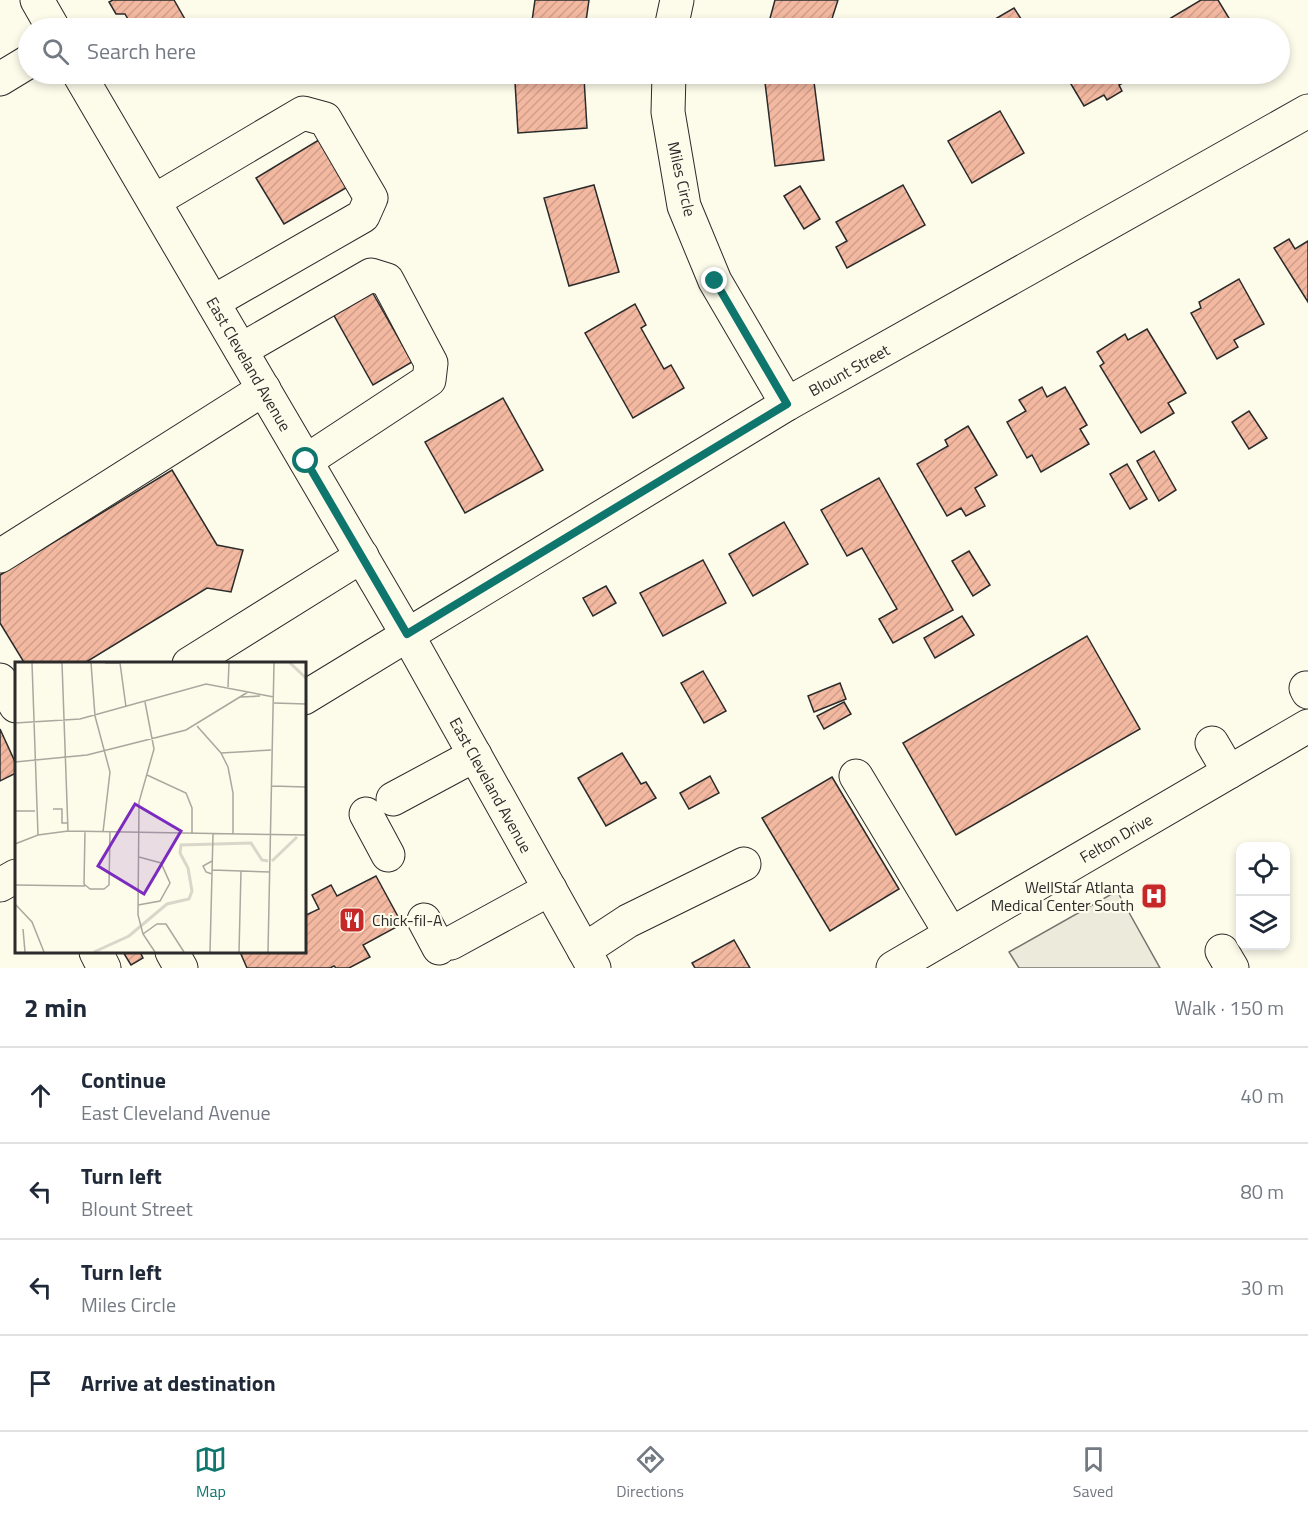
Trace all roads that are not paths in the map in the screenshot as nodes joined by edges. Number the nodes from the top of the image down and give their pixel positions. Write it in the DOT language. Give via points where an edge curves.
graph roads {
  1 [pos="36,0"];
  2 [pos="676,0"];
  3 [pos="47,18"];
  4 [pos="673,18"];
  5 [pos="18,68"];
  6 [pos="0,79"];
  7 [pos="86,84"];
  8 [pos="669,84"];
  9 [pos="1308,111"];
  10 [pos="154,201"];
  11 [pos="213,302"];
  12 [pos="241,350"];
  13 [pos="264,389"];
  14 [pos="787,404"];
  15 [pos="306,461"];
  16 [pos="0,556"];
  17 [pos="362,556"];
  18 [pos="407,634"];
  19 [pos="191,662"];
  20 [pos="0,680"];
  21 [pos="306,697"];
  22 [pos="15,704"];
  23 [pos="1308,726"];
  24 [pos="1212,743"];
  25 [pos="475,755"];
  26 [pos="1229,772"];
  27 [pos="856,776"];
  28 [pos="388,855"];
  29 [pos="744,864"];
  30 [pos="15,877"];
  31 [pos="0,885"];
  32 [pos="550,889"];
  33 [pos="424,920"];
  34 [pos="951,934"];
  35 [pos="97,953"];
  36 [pos="173,953"];
  37 [pos="589,959"];
  38 [pos="105,968"];
  39 [pos="181,968"];
  40 [pos="893,968"];
  1 -- 3 [label="street"];
  2 -- 4 [label="street"];
  5 -- 6 [label="street"];
  7 -- 10 [label="street, East Cleveland Avenue"];
  8 -- 14 [label="street, Miles Circle" via="668,112 684,206 715,281"];
  9 -- 14 [label="street, Blount Street"];
  10 -- 11 [label="street, East Cleveland Avenue"];
  10 -- 11 [label="street" via="303,113 325,119 371,198 363,216"];
  11 -- 12 [label="street, East Cleveland Avenue"];
  12 -- 13 [label="street, East Cleveland Avenue"];
  12 -- 15 [label="street" via="371,275 387,280 431,363 429,380"];
  13 -- 15 [label="street, East Cleveland Avenue"];
  13 -- 16 [label="street"];
  14 -- 18 [label="street, Blount Street"];
  15 -- 17 [label="street, East Cleveland Avenue"];
  17 -- 18 [label="street, East Cleveland Avenue"];
  17 -- 19 [label="street"];
  18 -- 21 [label="street, Blount Street"];
  18 -- 25 [label="street, East Cleveland Avenue"];
  20 -- 22 [label="street"];
  23 -- 26 [label="street, Felton Drive"];
  24 -- 26 [label="street"];
  25 -- 28 [label="street" via="380,807"];
  25 -- 32 [label="street, East Cleveland Avenue"];
  26 -- 34 [label="street, Felton Drive"];
  27 -- 34 [label="street"];
  29 -- 37 [label="street" via="628,921"];
  30 -- 31 [label="street"];
  32 -- 33 [label="street" via="445,946"];
  32 -- 37 [label="street, East Cleveland Avenue"];
  34 -- 40 [label="street, Felton Drive"];
  35 -- 38 [label="street"];
  36 -- 39 [label="street"];
}
